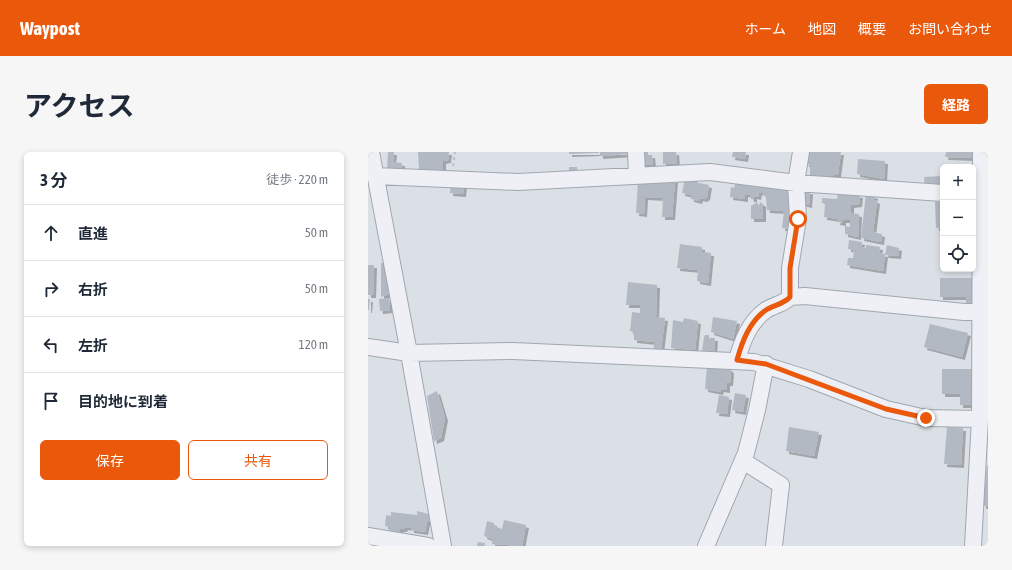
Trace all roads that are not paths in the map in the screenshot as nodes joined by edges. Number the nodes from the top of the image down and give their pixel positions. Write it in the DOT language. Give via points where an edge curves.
graph roads {
  1 [pos="371,152"];
  2 [pos="636,152"];
  3 [pos="801,152"];
  4 [pos="981,152"];
  5 [pos="375,176"];
  6 [pos="636,176"];
  7 [pos="796,184"];
  8 [pos="940,193"];
  9 [pos="980,194"];
  10 [pos="790,297"];
  11 [pos="983,306"];
  12 [pos="368,347"];
  13 [pos="409,353"];
  14 [pos="737,360"];
  15 [pos="766,364"];
  16 [pos="982,415"];
  17 [pos="743,462"];
  18 [pos="368,536"];
  19 [pos="428,546"];
  20 [pos="443,546"];
  21 [pos="706,546"];
  22 [pos="774,546"];
  23 [pos="973,546"];
  1 -- 5 [label="street"];
  2 -- 6 [label="street"];
  3 -- 7 [label="street"];
  4 -- 9 [label="street"];
  5 -- 6 [label="street" via="518,182"];
  5 -- 13 [label="street"];
  6 -- 7 [label="street" via="710,172"];
  7 -- 8 [label="street"];
  7 -- 10 [label="street" via="798,219 790,268"];
  9 -- 11 [label="street"];
  10 -- 11 [label="street" via="804,296 964,312"];
  10 -- 14 [label="street" via="788,301 766,310 754,320 743,340"];
  11 -- 16 [label="street"];
  12 -- 13 [label="street"];
  13 -- 14 [label="street" via="513,351"];
  13 -- 20 [label="street"];
  14 -- 15 [label="street"];
  15 -- 16 [label="street" via="886,409 926,418"];
  15 -- 17 [label="street"];
  16 -- 23 [label="street"];
  17 -- 21 [label="street"];
  17 -- 22 [label="street" via="781,485"];
  18 -- 19 [label="street"];
}
